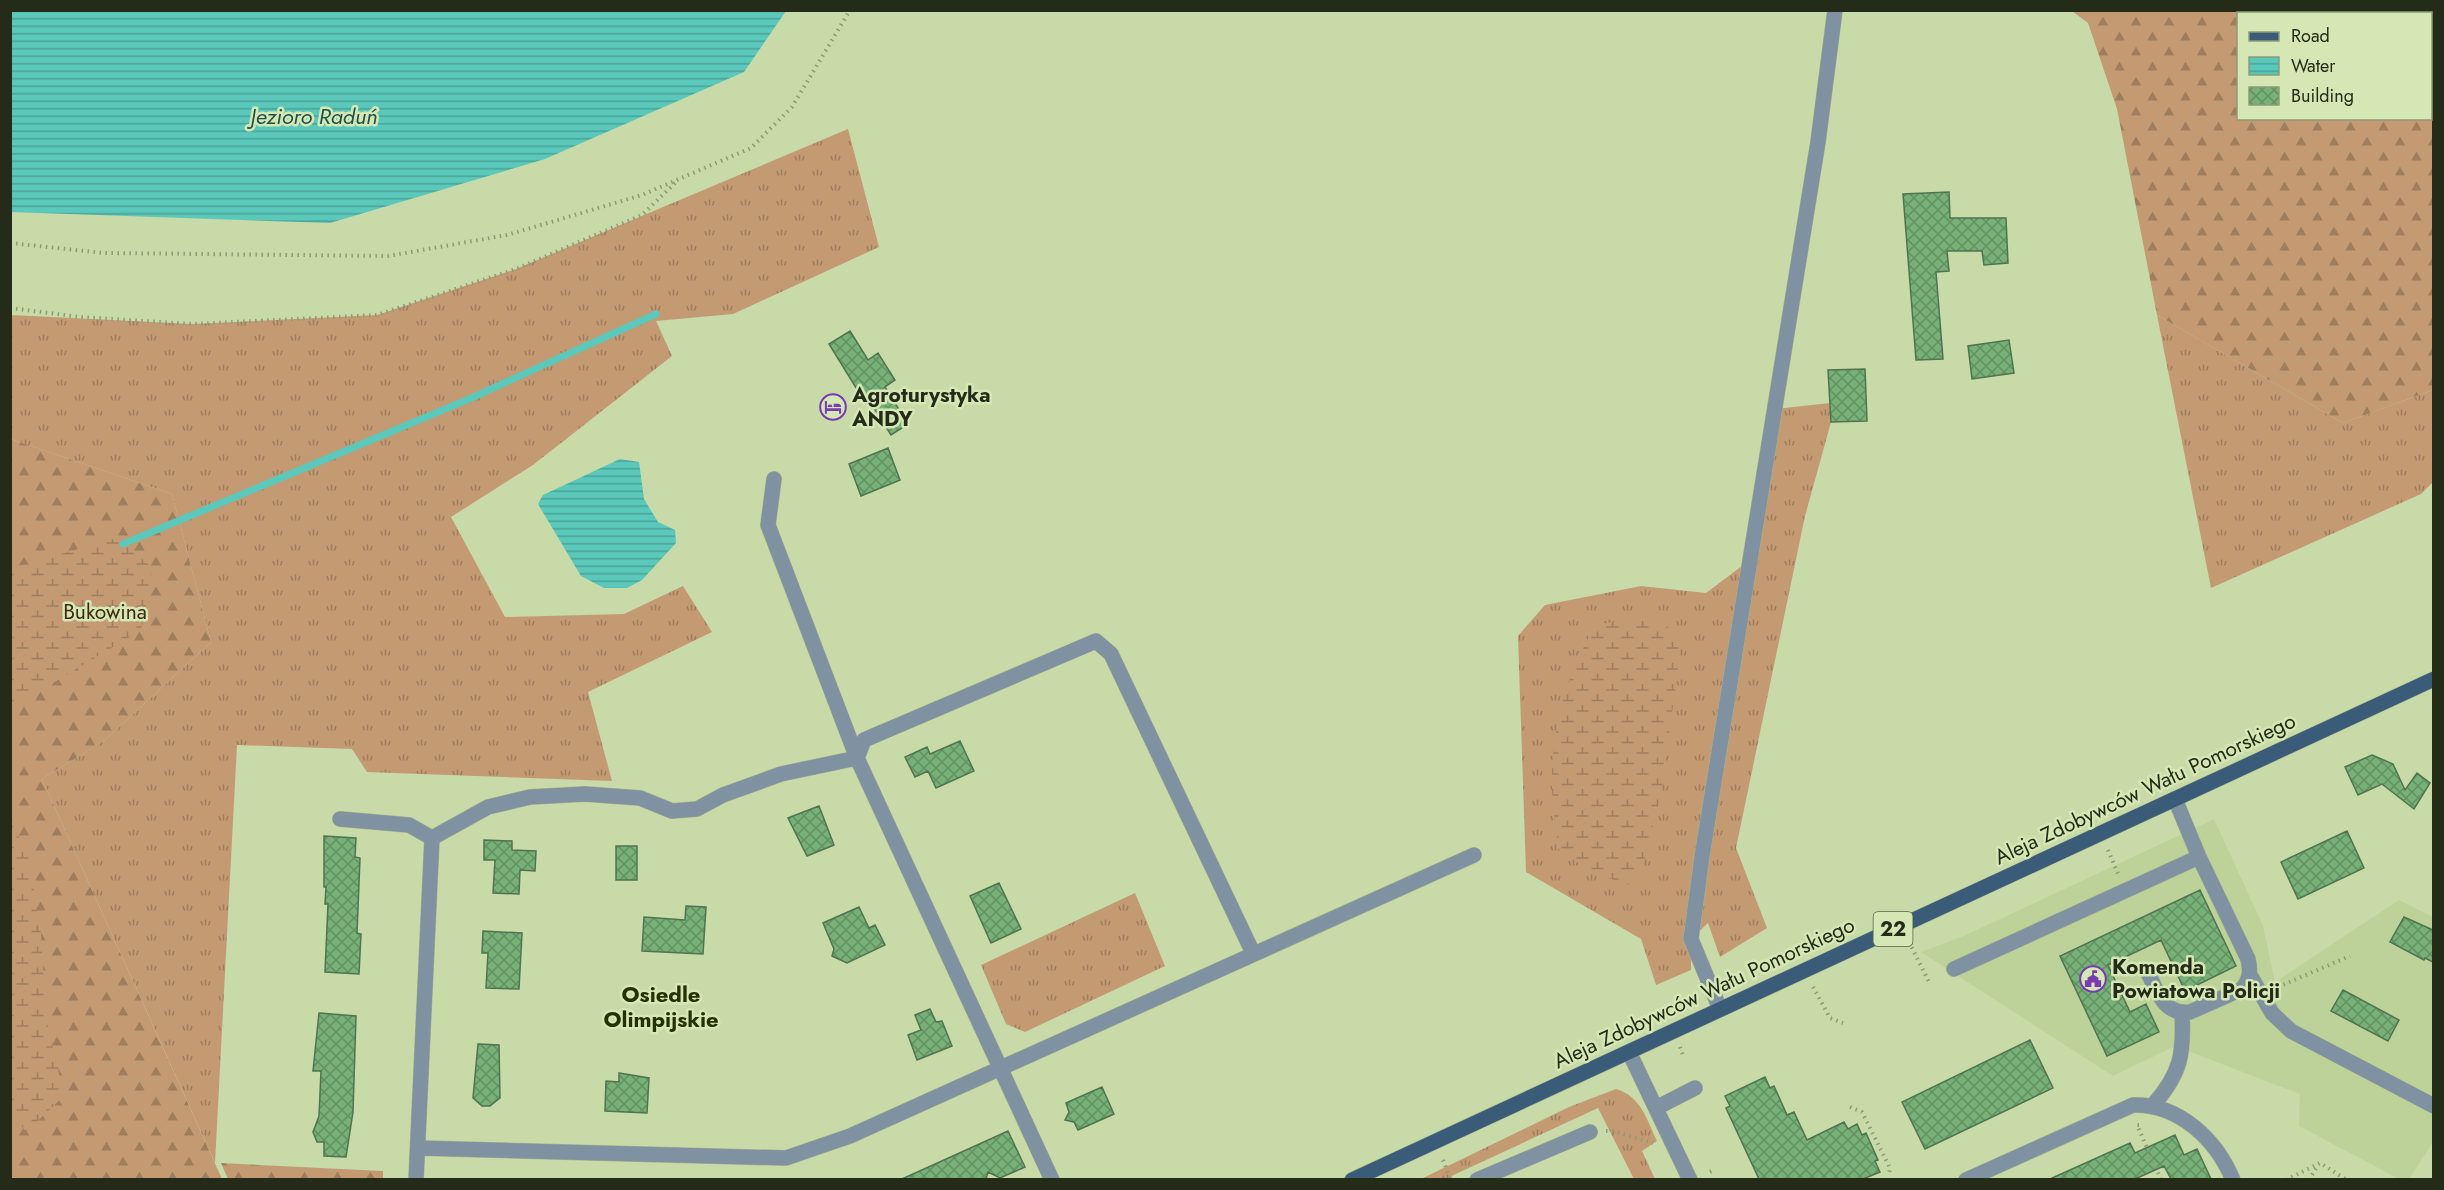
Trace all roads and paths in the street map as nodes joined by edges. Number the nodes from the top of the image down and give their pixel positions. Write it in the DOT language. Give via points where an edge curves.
graph roads {
  1 [pos="850,10"];
  2 [pos="1835,10"];
  3 [pos="678,179"];
  4 [pos="10,243"];
  5 [pos="10,308"];
  6 [pos="774,479"];
  7 [pos="2433,679"];
  8 [pos="856,758"];
  9 [pos="2175,799"];
  10 [pos="340,819"];
  11 [pos="432,838"];
  12 [pos="1474,855"];
  13 [pos="2199,857"];
  14 [pos="1909,941"];
  15 [pos="1253,953"];
  16 [pos="2350,956"];
  17 [pos="1954,969"];
  18 [pos="2148,974"];
  19 [pos="2250,975"];
  20 [pos="1929,982"];
  21 [pos="1813,986"];
  22 [pos="2261,994"];
  23 [pos="1720,1008"];
  24 [pos="2182,1013"];
  25 [pos="1843,1023"];
  26 [pos="1629,1052"];
  27 [pos="1000,1069"];
  28 [pos="1695,1088"];
  29 [pos="2154,1104"];
  30 [pos="2433,1106"];
  31 [pos="1850,1107"];
  32 [pos="1656,1108"];
  33 [pos="2137,1125"];
  34 [pos="1590,1132"];
  35 [pos="1655,1144"];
  36 [pos="417,1148"];
  37 [pos="1443,1160"];
  38 [pos="2320,1163"];
  39 [pos="1889,1175"];
  40 [pos="416,1179"];
  41 [pos="1052,1179"];
  42 [pos="1352,1179"];
  43 [pos="1451,1179"];
  44 [pos="1477,1179"];
  45 [pos="1690,1179"];
  46 [pos="1966,1179"];
  47 [pos="2161,1179"];
  48 [pos="2233,1179"];
  49 [pos="2286,1179"];
  50 [pos="2309,1179"];
  51 [pos="2347,1179"];
  1 -- 3 [label="path" via="792,107 751,148"];
  2 -- 23 [label="street" via="1818,142 1691,939"];
  3 -- 4 [label="path" via="642,195 507,234 388,256 104,253"];
  3 -- 5 [label="path" via="642,215 516,269 377,315 192,324"];
  6 -- 8 [label="street" via="768,525"];
  7 -- 9 [label="main road, Aleja Zdobywców Wału Pomorskiego / 22"];
  8 -- 11 [label="street" via="782,774 723,795 697,809 672,811 640,798 530,797 488,807"];
  8 -- 15 [label="street" via="864,740 1096,641 1111,654"];
  8 -- 27 [label="street"];
  9 -- 13 [label="street"];
  9 -- 23 [label="main road, Aleja Zdobywców Wału Pomorskiego / 22"];
  10 -- 11 [label="street" via="409,825"];
  11 -- 36 [label="street"];
  12 -- 15 [label="street"];
  13 -- 17 [label="street"];
  13 -- 19 [label="street" via="2248,959"];
  14 -- 20 [label="path"];
  15 -- 27 [label="street"];
  16 -- 22 [label="path"];
  18 -- 24 [label="street" via="2165,1005"];
  19 -- 22 [label="street"];
  19 -- 24 [label="street" via="2242,988"];
  21 -- 25 [label="path" via="1830,1018"];
  22 -- 30 [label="street" via="2271,1012 2291,1031"];
  23 -- 26 [label="main road, Aleja Zdobywców Wału Pomorskiego / 22"];
  24 -- 29 [label="street" via="2183,1049 2178,1068"];
  26 -- 32 [label="street"];
  26 -- 42 [label="main road, Aleja Zdobywców Wału Pomorskiego / 22"];
  27 -- 36 [label="street" via="850,1136 786,1158"];
  27 -- 41 [label="street"];
  28 -- 32 [label="street"];
  29 -- 46 [label="street" via="2133,1104"];
  29 -- 48 [label="street" via="2170,1110 2213,1144"];
  31 -- 39 [label="path" via="1862,1112 1890,1168"];
  32 -- 45 [label="street"];
  33 -- 47 [label="path"];
  34 -- 35 [label="path" via="1613,1131"];
  34 -- 44 [label="street"];
  36 -- 40 [label="street"];
  37 -- 43 [label="path"];
  38 -- 49 [label="path"];
  38 -- 50 [label="path"];
  38 -- 51 [label="path"];
}
